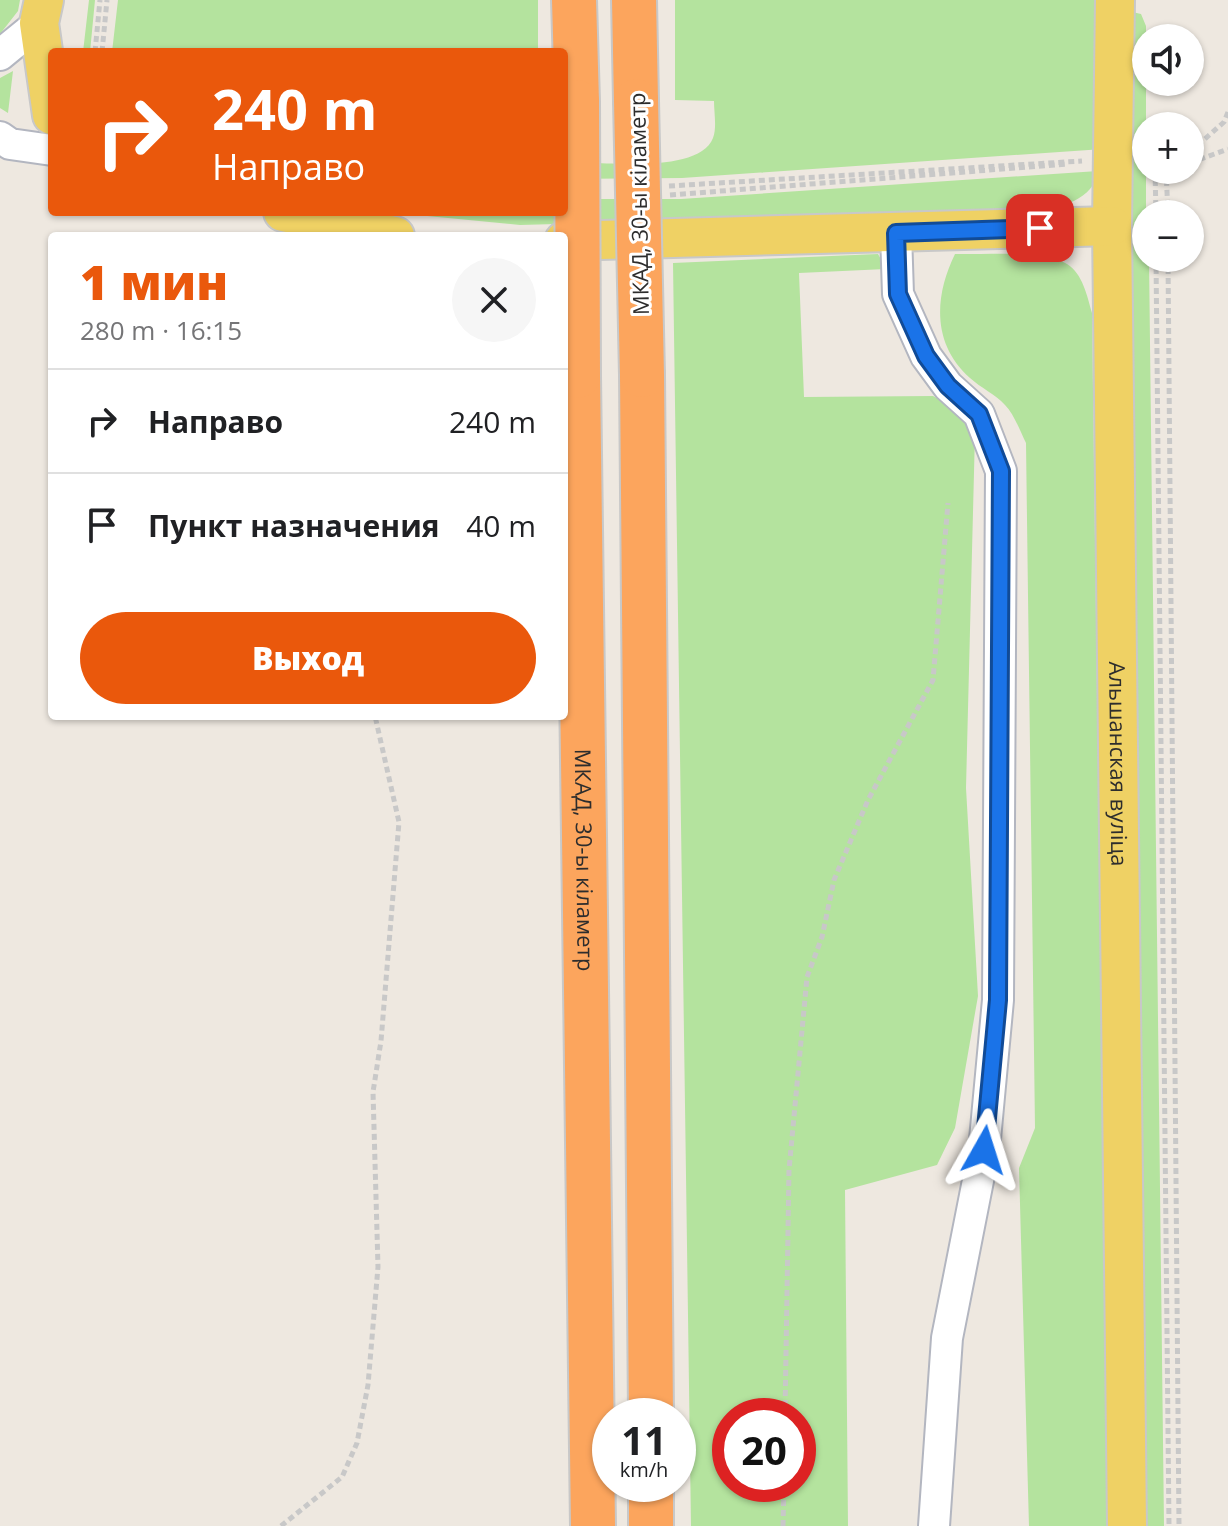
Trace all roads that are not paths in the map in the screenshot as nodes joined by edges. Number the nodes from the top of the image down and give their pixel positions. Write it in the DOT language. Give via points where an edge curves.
graph roads {
  1 [pos="574,0"];
  2 [pos="634,0"];
  3 [pos="1115,0"];
  4 [pos="41,11"];
  5 [pos="0,55"];
  6 [pos="48,77"];
  7 [pos="0,137"];
  8 [pos="48,149"];
  9 [pos="302,216"];
  10 [pos="1112,226"];
  11 [pos="376,232"];
  12 [pos="896,233"];
  13 [pos="568,241"];
  14 [pos="651,1398"];
  15 [pos="651,1502"];
  16 [pos="593,1526"];
  17 [pos="651,1526"];
  18 [pos="934,1526"];
  19 [pos="1127,1526"];
  1 -- 16 [label="highway, МКАД, 30-ы кіламетр, bridge"];
  2 -- 14 [label="highway, МКАД, 30-ы кіламетр, bridge"];
  3 -- 10 [label="main road, Альшанская вуліца"];
  4 -- 5 [label="lane"];
  4 -- 6 [label="main road"];
  7 -- 8 [label="lane" via="10,144"];
  9 -- 11 [label="main road"];
  10 -- 12 [label="main road"];
  10 -- 19 [label="main road, Альшанская вуліца"];
  12 -- 13 [label="main road"];
  12 -- 18 [label="lane" via="898,294 926,356 979,414 1001,471 998,1000 984,1150 947,1338"];
  15 -- 17 [label="highway"];
}
